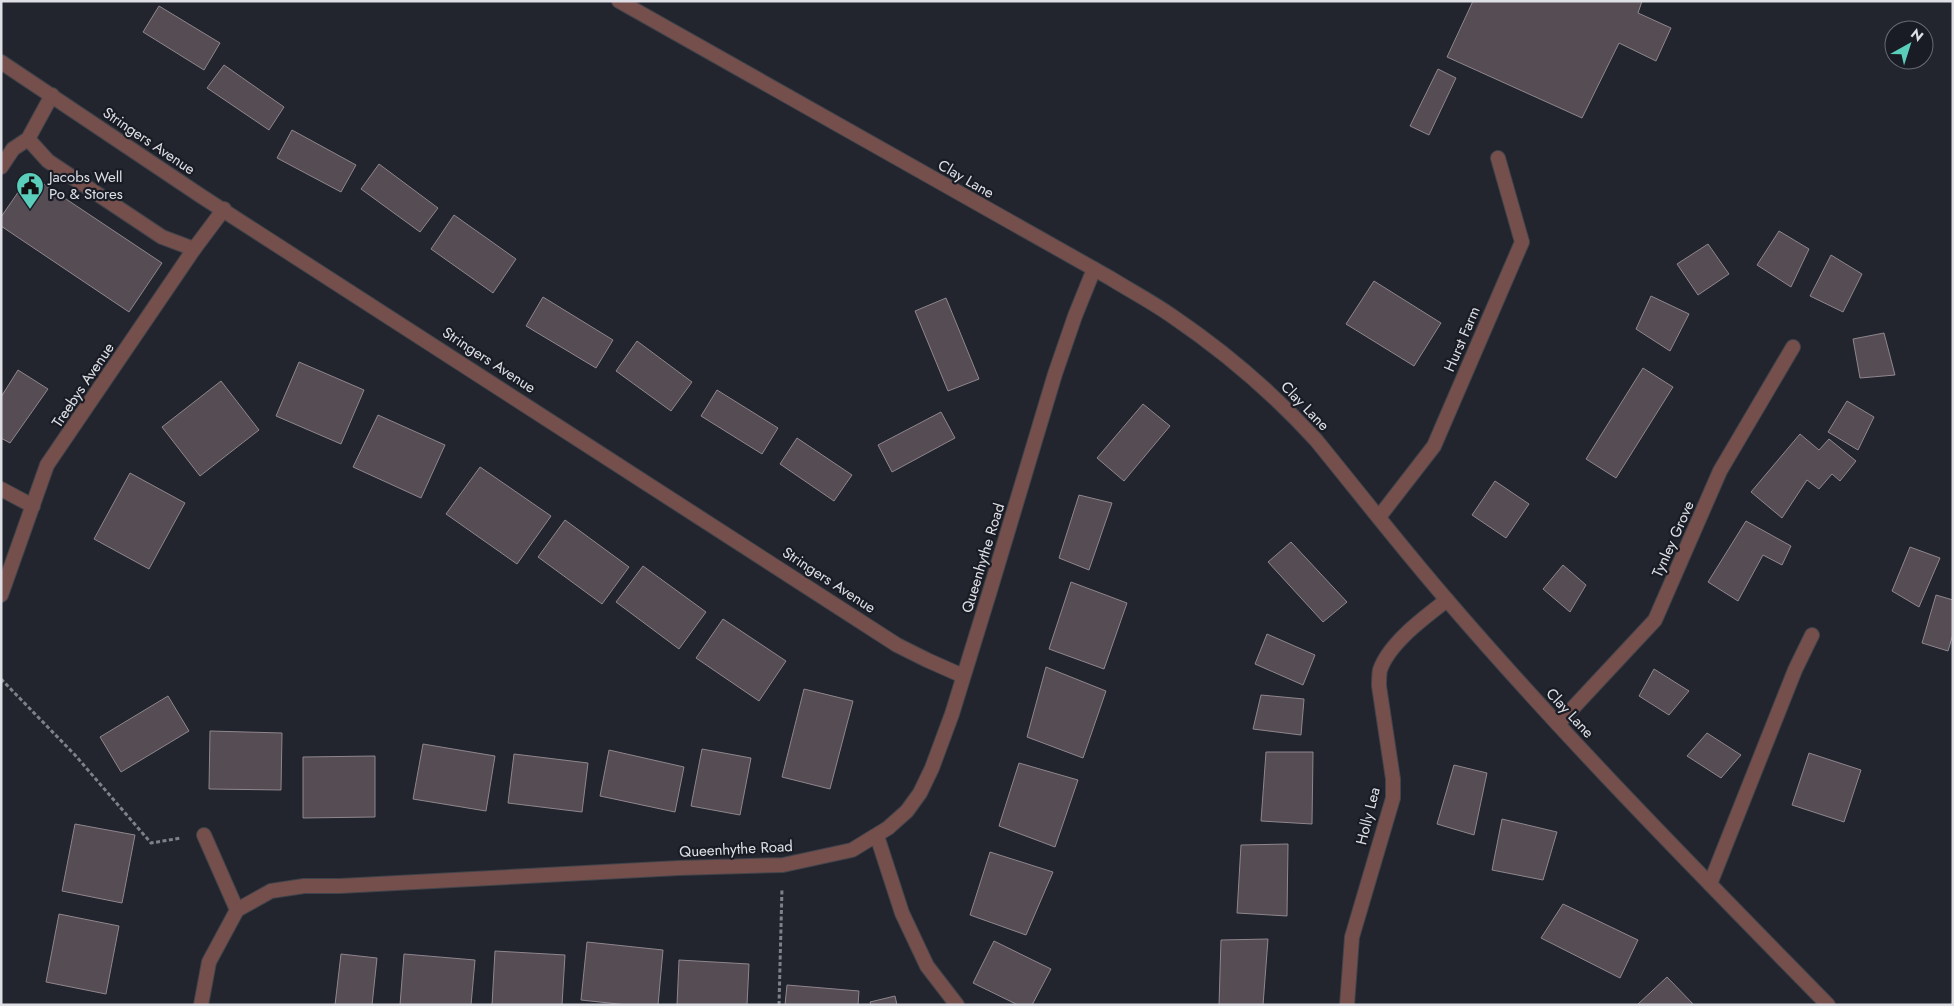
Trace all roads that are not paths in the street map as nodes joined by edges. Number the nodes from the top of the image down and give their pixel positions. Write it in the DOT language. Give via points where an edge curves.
graph roads {
  1 [pos="620,1"];
  2 [pos="1,62"];
  3 [pos="52,95"];
  4 [pos="28,139"];
  5 [pos="1498,158"];
  6 [pos="1,167"];
  7 [pos="224,209"];
  8 [pos="194,249"];
  9 [pos="1094,269"];
  10 [pos="1793,347"];
  11 [pos="1,489"];
  12 [pos="33,506"];
  13 [pos="1379,517"];
  14 [pos="1,595"];
  15 [pos="1447,600"];
  16 [pos="1812,635"];
  17 [pos="964,676"];
  18 [pos="1558,724"];
  19 [pos="204,835"];
  20 [pos="877,836"];
  21 [pos="1710,884"];
  22 [pos="237,910"];
  23 [pos="201,1005"];
  24 [pos="957,1005"];
  25 [pos="1347,1005"];
  26 [pos="1828,1005"];
  1 -- 9 [label="street, Clay Lane"];
  2 -- 3 [label="street, Stringers Avenue"];
  3 -- 4 [label="street"];
  3 -- 7 [label="street, Stringers Avenue"];
  4 -- 6 [label="street" via="13,149"];
  4 -- 8 [label="street" via="48,161 162,237"];
  5 -- 13 [label="street, Hurst Farm" via="1522,242 1434,446"];
  7 -- 8 [label="street, Treebys Avenue"];
  7 -- 17 [label="street, Stringers Avenue" via="897,644"];
  8 -- 12 [label="street, Treebys Avenue" via="48,465"];
  9 -- 13 [label="street, Clay Lane" via="1171,315 1254,379 1310,434"];
  9 -- 17 [label="street, Queenhythe Road" via="1055,374"];
  10 -- 18 [label="street, Tynley Grove" via="1720,471 1655,620"];
  11 -- 12 [label="street"];
  12 -- 14 [label="street, Treebys Avenue"];
  13 -- 15 [label="street, Clay Lane"];
  15 -- 18 [label="street, Clay Lane"];
  15 -- 25 [label="street, Holly Lea" via="1399,642 1380,671 1379,686 1393,798 1352,937"];
  16 -- 21 [label="street"];
  17 -- 20 [label="street, Queenhythe Road" via="920,793 907,811"];
  18 -- 21 [label="street, Clay Lane"];
  19 -- 22 [label="street"];
  20 -- 22 [label="street, Queenhythe Road" via="852,850 783,865 304,886 271,891"];
  20 -- 24 [label="street" via="902,912 927,966"];
  21 -- 26 [label="street, Clay Lane"];
  22 -- 23 [label="street" via="209,962"];
}
